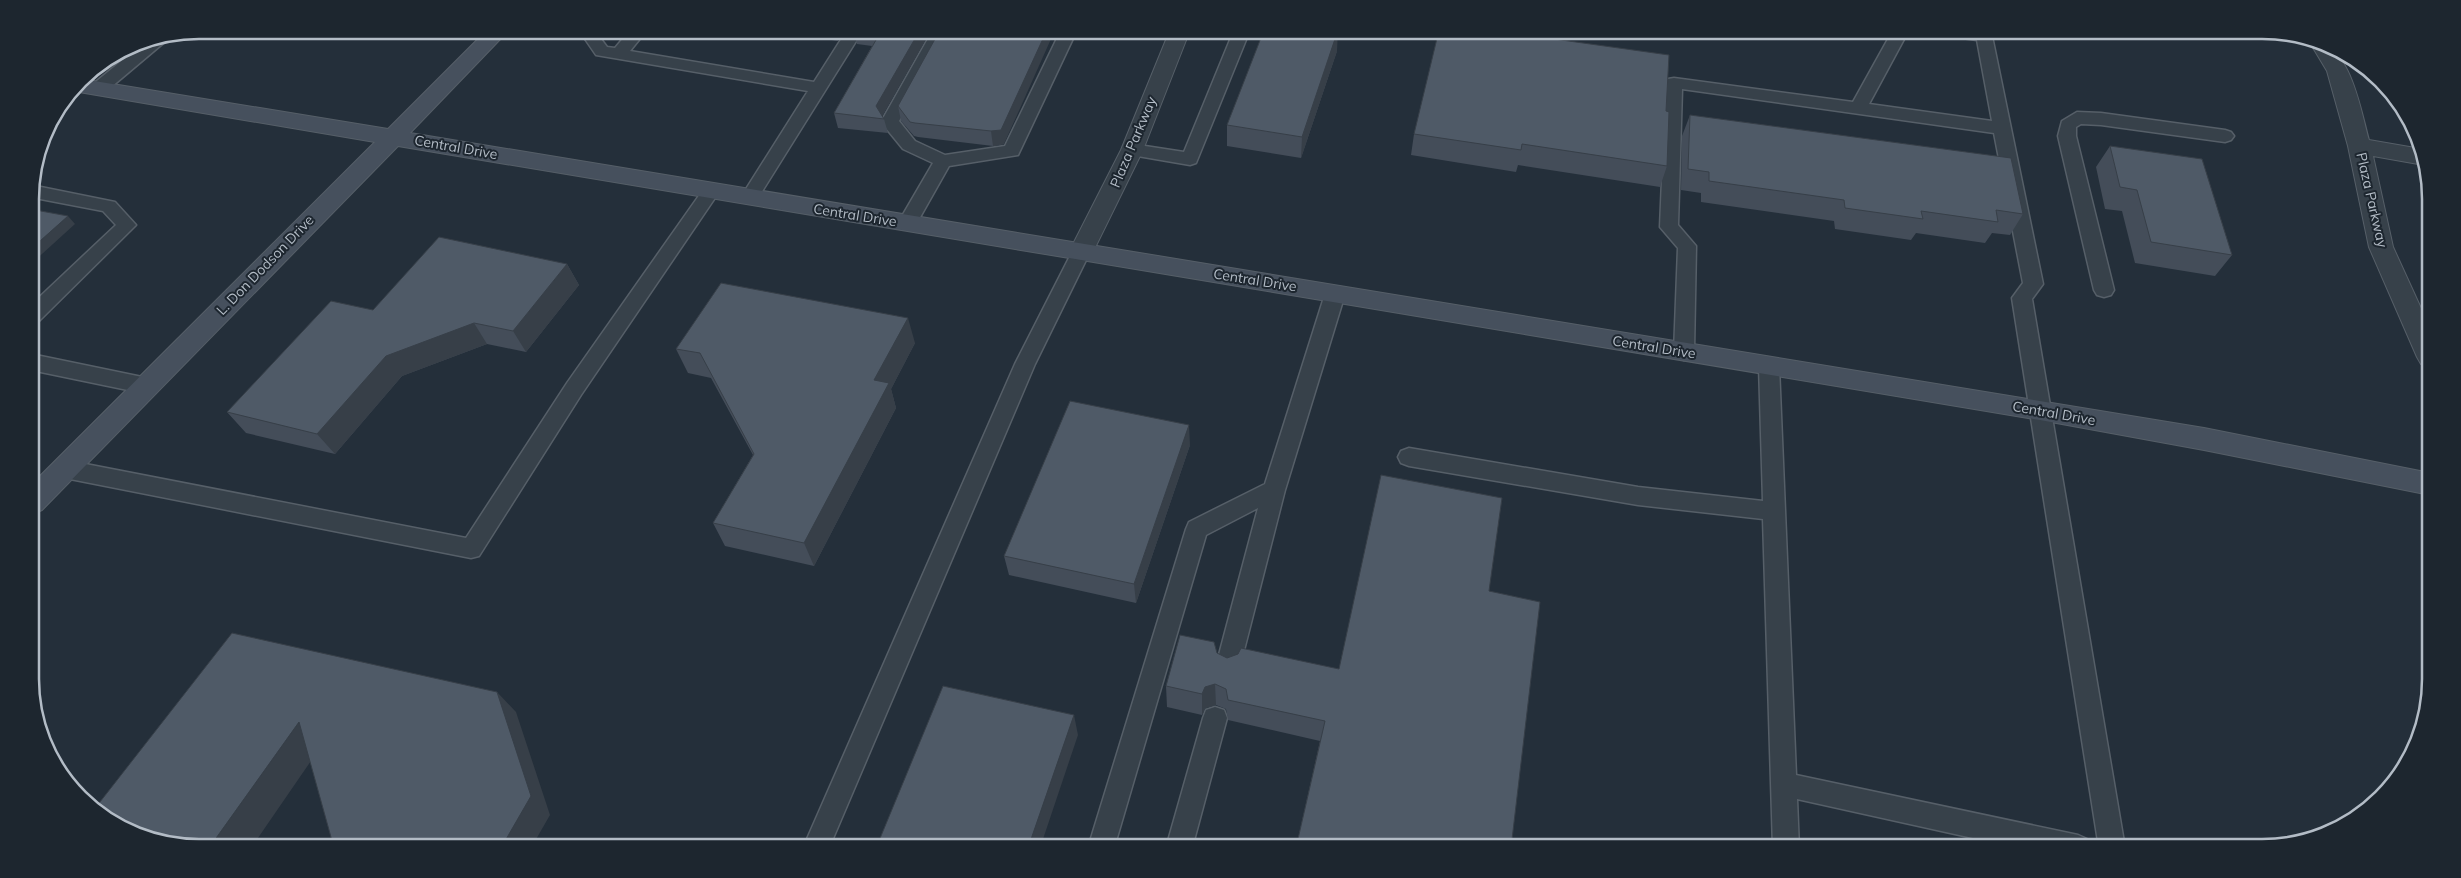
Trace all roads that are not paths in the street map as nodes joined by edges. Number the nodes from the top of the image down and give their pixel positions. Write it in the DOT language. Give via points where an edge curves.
graph roads {
  1 [pos="490,39"];
  2 [pos="593,39"];
  3 [pos="632,39"];
  4 [pos="849,39"];
  5 [pos="936,39"];
  6 [pos="1065,39"];
  7 [pos="1176,39"];
  8 [pos="1238,39"];
  9 [pos="1896,39"];
  10 [pos="1985,39"];
  11 [pos="147,47"];
  12 [pos="2327,52"];
  13 [pos="619,54"];
  14 [pos="87,87"];
  15 [pos="819,88"];
  16 [pos="1858,108"];
  17 [pos="2002,128"];
  18 [pos="392,136"];
  19 [pos="2225,136"];
  20 [pos="2359,146"];
  21 [pos="1132,150"];
  22 [pos="2417,156"];
  23 [pos="943,161"];
  24 [pos="711,191"];
  25 [pos="39,193"];
  26 [pos="750,197"];
  27 [pos="907,223"];
  28 [pos="1081,252"];
  29 [pos="2104,290"];
  30 [pos="1335,294"];
  31 [pos="39,309"];
  32 [pos="2422,339"];
  33 [pos="1684,352"];
  34 [pos="39,364"];
  35 [pos="1769,366"];
  36 [pos="147,386"];
  37 [pos="2040,410"];
  38 [pos="1409,457"];
  39 [pos="65,469"];
  40 [pos="2422,482"];
  41 [pos="1274,490"];
  42 [pos="39,495"];
  43 [pos="1775,511"];
  44 [pos="1228,666"];
  45 [pos="1215,718"];
  46 [pos="1784,784"];
  47 [pos="820,839"];
  48 [pos="1104,839"];
  49 [pos="1181,839"];
  50 [pos="1786,839"];
  51 [pos="2037,839"];
  52 [pos="2111,839"];
  1 -- 18 [label="main road, L. Don Dodson Drive"];
  2 -- 13 [label="lane" via="602,51"];
  3 -- 13 [label="lane"];
  4 -- 15 [label="lane"];
  5 -- 23 [label="lane" via="890,122 909,145"];
  6 -- 23 [label="lane" via="1012,151"];
  7 -- 21 [label="street, Plaza Parkway"];
  8 -- 21 [label="lane" via="1190,159"];
  9 -- 16 [label="lane"];
  10 -- 17 [label="lane"];
  11 -- 14 [label="lane"];
  12 -- 20 [label="street, Plaza Parkway" via="2338,71"];
  13 -- 15 [label="lane"];
  14 -- 18 [label="main road, Central Drive"];
  15 -- 26 [label="lane"];
  16 -- 17 [label="lane"];
  16 -- 33 [label="lane" via="1674,83 1669,227 1687,246"];
  17 -- 37 [label="lane" via="2033,284 2022,298"];
  18 -- 24 [label="main road, Central Drive"];
  18 -- 36 [label="main road, L. Don Dodson Drive"];
  19 -- 29 [label="lane" via="2101,119 2077,118 2068,125"];
  20 -- 22 [label="street"];
  20 -- 32 [label="street, Plaza Parkway" via="2382,247"];
  21 -- 28 [label="street, Plaza Parkway"];
  23 -- 27 [label="lane"];
  24 -- 26 [label="main road, Central Drive"];
  24 -- 39 [label="lane" via="574,390 472,549"];
  25 -- 31 [label="lane" via="109,206 127,225"];
  26 -- 27 [label="main road, Central Drive"];
  27 -- 28 [label="main road, Central Drive"];
  28 -- 30 [label="main road, Central Drive"];
  28 -- 47 [label="lane" via="1025,364"];
  30 -- 33 [label="main road, Central Drive"];
  30 -- 41 [label="lane"];
  33 -- 35 [label="main road, Central Drive"];
  34 -- 36 [label="lane"];
  35 -- 37 [label="main road, Central Drive"];
  35 -- 43 [label="lane"];
  36 -- 39 [label="main road, L. Don Dodson Drive"];
  37 -- 40 [label="main road, Central Drive"];
  37 -- 52 [label="lane"];
  38 -- 43 [label="lane" via="1638,496"];
  39 -- 42 [label="main road, L. Don Dodson Drive"];
  41 -- 44 [label="lane"];
  41 -- 48 [label="lane" via="1197,529"];
  43 -- 46 [label="lane"];
  45 -- 49 [label="lane"];
  46 -- 50 [label="lane"];
  46 -- 51 [label="lane"];
}
